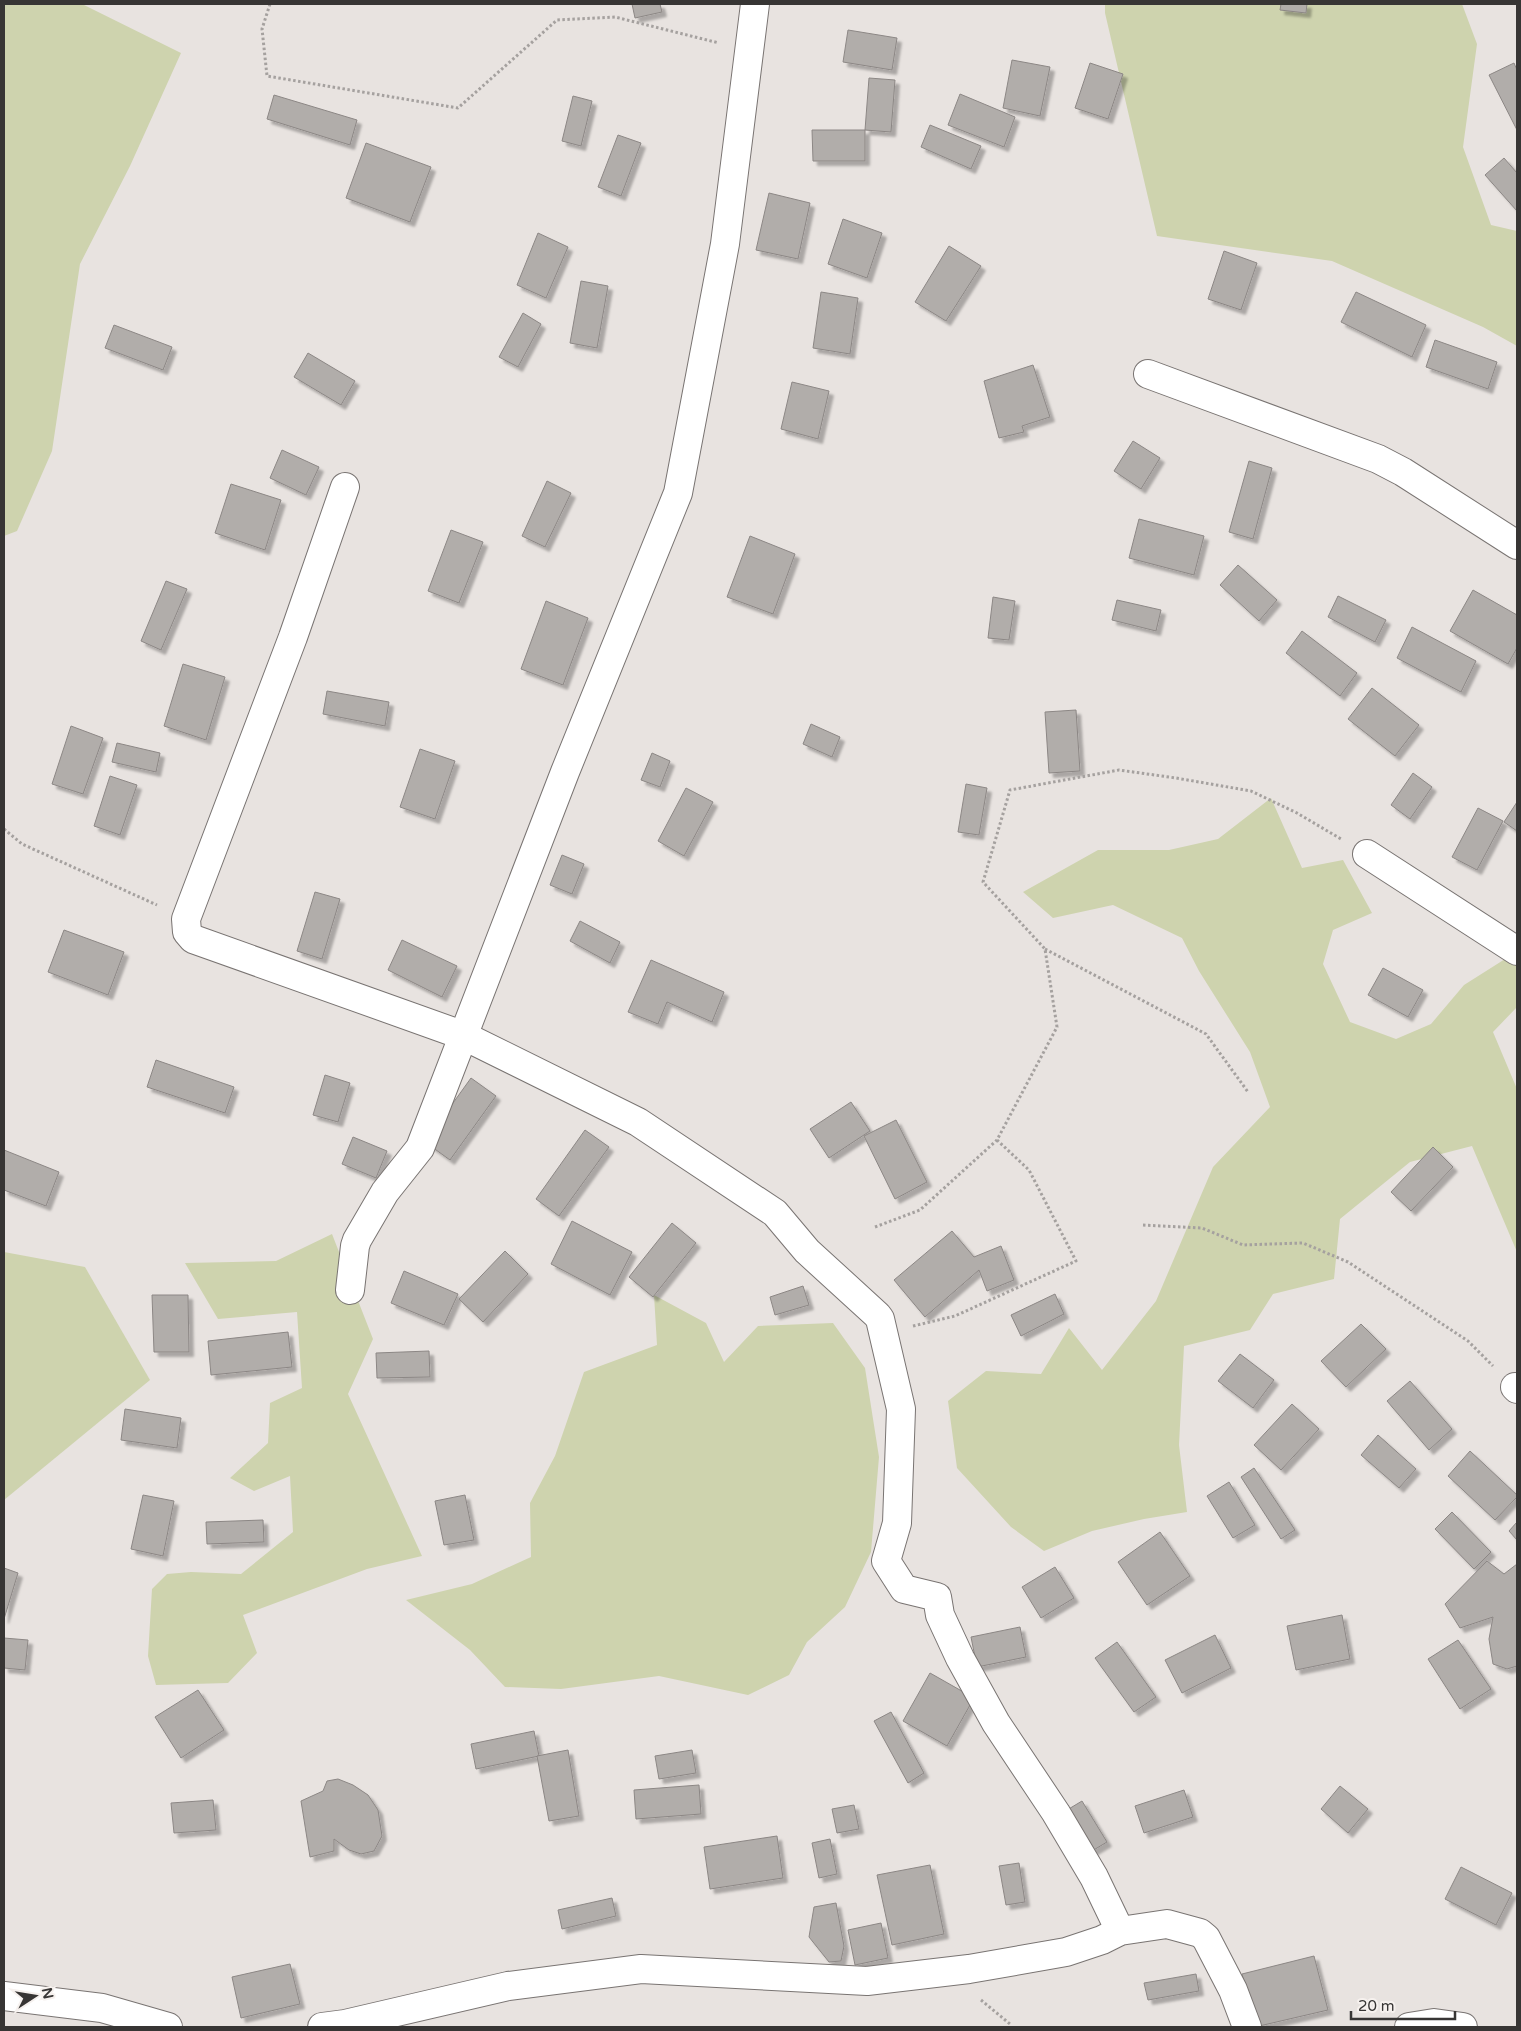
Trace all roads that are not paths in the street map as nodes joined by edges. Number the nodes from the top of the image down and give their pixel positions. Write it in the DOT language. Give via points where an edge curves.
graph roads {
  1 [pos="755,4"];
  2 [pos="1148,374"];
  3 [pos="345,487"];
  4 [pos="1517,545"];
  5 [pos="1367,854"];
  6 [pos="1517,952"];
  7 [pos="462,1035"];
  8 [pos="350,1290"];
  9 [pos="1120,1931"];
  10 [pos="4,1996"];
  11 [pos="168,2027"];
  12 [pos="322,2027"];
  13 [pos="1248,2027"];
  14 [pos="1409,2027"];
  15 [pos="1463,2027"];
  1 -- 7 [label="street" via="724,244 678,493 564,772"];
  2 -- 4 [label="street" via="1378,459"];
  3 -- 7 [label="street" via="293,637 186,918 187,932 192,939"];
  5 -- 6 [label="street"];
  7 -- 8 [label="street" via="420,1148 384,1192 357,1240"];
  7 -- 9 [label="street" via="638,1122 775,1212 807,1251 880,1319 901,1409 897,1523 886,1562 904,1589 937,1597 940,1615 960,1658 996,1723 1094,1877"];
  9 -- 12 [label="street" via="1066,1952 953,1971 867,1981 642,1969 508,1986"];
  9 -- 13 [label="street" via="1167,1924 1200,1933 1210,1943"];
  10 -- 11 [label="street" via="102,2008"];
  14 -- 15 [label="street" via="1434,2023"];
}
